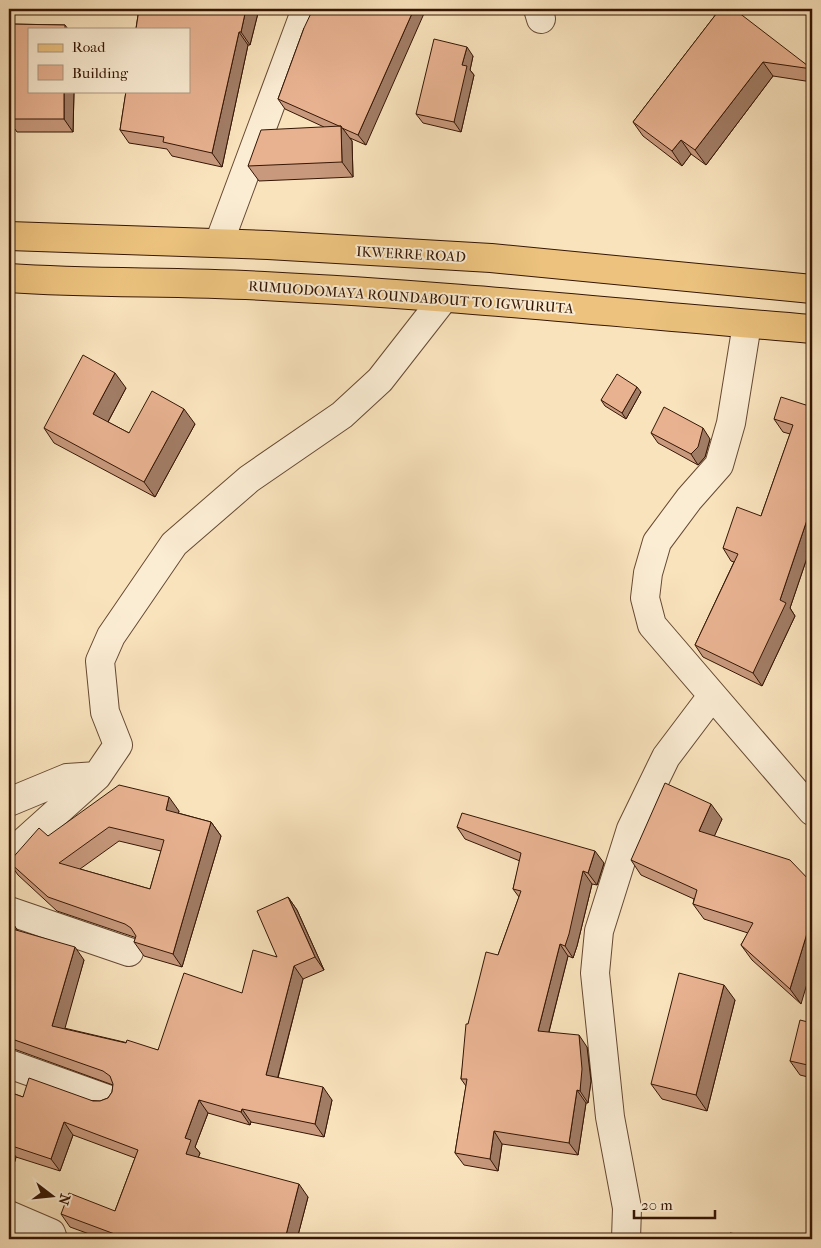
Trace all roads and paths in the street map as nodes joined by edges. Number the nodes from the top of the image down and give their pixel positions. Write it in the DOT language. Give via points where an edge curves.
graph roads {
  1 [pos="306,9"];
  2 [pos="9,236"];
  3 [pos="220,243"];
  4 [pos="9,278"];
  5 [pos="812,289"];
  6 [pos="444,298"];
  7 [pos="746,324"];
  8 [pos="812,329"];
  9 [pos="712,696"];
  10 [pos="97,776"];
  11 [pos="9,802"];
  12 [pos="812,811"];
  13 [pos="9,855"];
  14 [pos="9,911"];
  15 [pos="129,952"];
  16 [pos="9,1064"];
  17 [pos="107,1099"];
  18 [pos="9,1215"];
  19 [pos="52,1239"];
  20 [pos="626,1239"];
  1 -- 3 [label="street"];
  2 -- 3 [label="main road, IKWERRE ROAD"];
  3 -- 5 [label="main road, IKWERRE ROAD" via="491,258"];
  4 -- 6 [label="main road, RUMUODOMAYA ROUNDABOUT TO IGWURUTA" via="262,286"];
  6 -- 7 [label="main road, RUMUODOMAYA ROUNDABOUT TO IGWURUTA"];
  6 -- 10 [label="street" via="380,380 342,415 249,479 174,544 110,636 100,661 105,712 118,745"];
  7 -- 8 [label="main road, RUMUODOMAYA ROUNDABOUT TO IGWURUTA"];
  7 -- 9 [label="street" via="731,423 719,465 657,542 648,573 646,598 652,625"];
  9 -- 12 [label="street"];
  9 -- 20 [label="street" via="666,757 632,829 599,931 595,973 610,1118 627,1208"];
  10 -- 11 [label="street" via="67,778"];
  10 -- 13 [label="street"];
  14 -- 15 [label="street"];
  16 -- 17 [label="street"];
  18 -- 19 [label="street" via="51,1233"];
}
